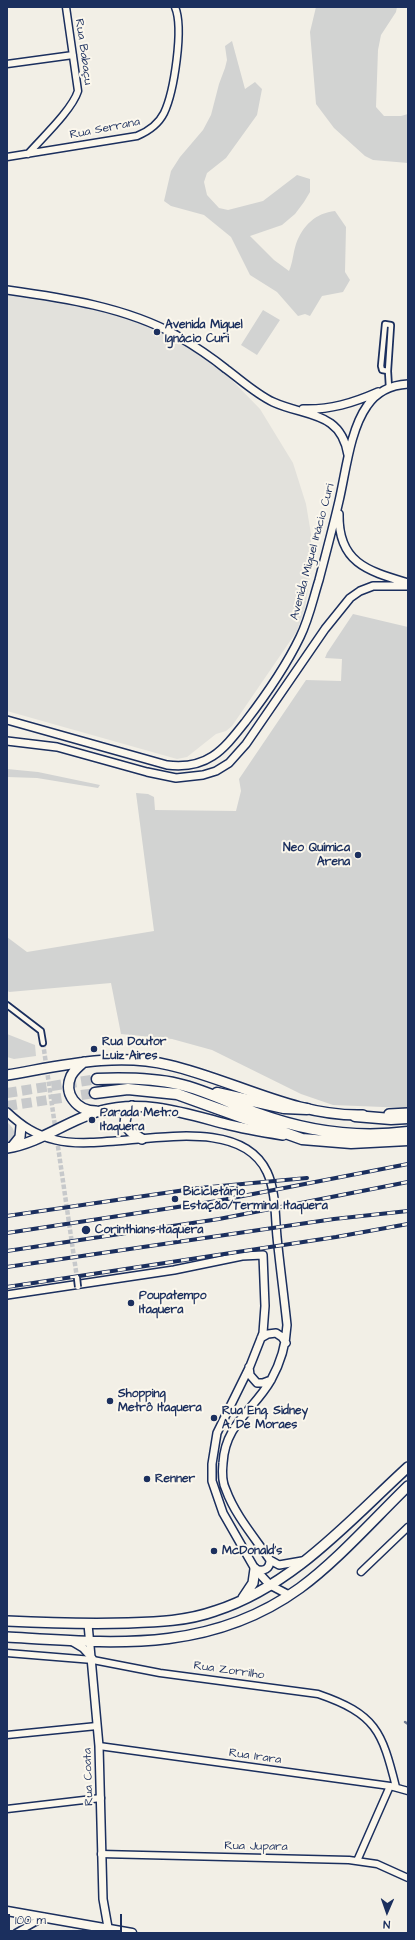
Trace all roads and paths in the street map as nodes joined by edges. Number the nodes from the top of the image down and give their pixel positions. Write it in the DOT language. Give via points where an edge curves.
graph roads {
  1 [pos="66,7"];
  2 [pos="174,7"];
  3 [pos="73,55"];
  4 [pos="7,64"];
  5 [pos="28,154"];
  6 [pos="7,157"];
  7 [pos="7,290"];
  8 [pos="388,371"];
  9 [pos="408,384"];
  10 [pos="389,388"];
  11 [pos="380,392"];
  12 [pos="291,408"];
  13 [pos="349,460"];
  14 [pos="339,502"];
  15 [pos="408,583"];
  16 [pos="408,586"];
  17 [pos="7,720"];
  18 [pos="7,741"];
  19 [pos="7,1006"];
  20 [pos="42,1043"];
  21 [pos="85,1061"];
  22 [pos="7,1075"];
  23 [pos="96,1079"];
  24 [pos="192,1088"];
  25 [pos="95,1093"];
  26 [pos="132,1106"];
  27 [pos="307,1109"];
  28 [pos="101,1110"];
  29 [pos="7,1112"];
  30 [pos="408,1113"];
  31 [pos="355,1116"];
  32 [pos="408,1118"];
  33 [pos="21,1126"];
  34 [pos="408,1132"];
  35 [pos="42,1136"];
  36 [pos="142,1139"];
  37 [pos="302,1139"];
  38 [pos="408,1140"];
  39 [pos="9,1148"];
  40 [pos="77,1278"];
  41 [pos="78,1287"];
  42 [pos="7,1295"];
  43 [pos="261,1338"];
  44 [pos="286,1344"];
  45 [pos="250,1366"];
  46 [pos="271,1380"];
  47 [pos="408,1467"];
  48 [pos="408,1486"];
  49 [pos="408,1527"];
  50 [pos="318,1550"];
  51 [pos="307,1559"];
  52 [pos="270,1560"];
  53 [pos="255,1569"];
  54 [pos="361,1572"];
  55 [pos="318,1573"];
  56 [pos="270,1585"];
  57 [pos="289,1595"];
  58 [pos="240,1601"];
  59 [pos="7,1621"];
  60 [pos="37,1623"];
  61 [pos="88,1624"];
  62 [pos="7,1637"];
  63 [pos="25,1638"];
  64 [pos="71,1641"];
  65 [pos="90,1642"];
  66 [pos="7,1653"];
  67 [pos="93,1660"];
  68 [pos="97,1726"];
  69 [pos="7,1735"];
  70 [pos="99,1746"];
  71 [pos="393,1786"];
  72 [pos="408,1791"];
  73 [pos="101,1798"];
  74 [pos="7,1809"];
  75 [pos="101,1854"];
  76 [pos="357,1861"];
  77 [pos="408,1878"];
  78 [pos="7,1911"];
  79 [pos="44,1917"];
  80 [pos="108,1931"];
  81 [pos="16,1933"];
  82 [pos="132,1933"];
  1 -- 3 [label="street, Rua Babaçu"];
  2 -- 5 [label="street, Rua Serrana" via="178,47 170,96 156,125 148,132 137,136"];
  3 -- 4 [label="street"];
  3 -- 5 [label="street, Rua Babaçu" via="78,85 76,97"];
  5 -- 6 [label="street, Rua Serrana"];
  7 -- 12 [label="street, Avenida Miguel Inácio Curi" via="69,299 155,325 195,346 251,389 273,402"];
  8 -- 8 [label="street" via="391,326 385,324 381,366 382,370"];
  8 -- 10 [label="street"];
  9 -- 10 [label="street, Avenida Miguel Inácio Curi"];
  10 -- 11 [label="street, Avenida Miguel Inácio Curi"];
  11 -- 12 [label="street, Avenida Miguel Inácio Curi" via="356,402 331,408"];
  11 -- 13 [label="street" via="368,405 357,426"];
  12 -- 13 [label="street, Avenida Miguel Inácio Curi" via="327,420 337,428 346,443"];
  13 -- 14 [label="street, Avenida Miguel Inácio Curi"];
  14 -- 15 [label="street" via="340,534 345,548 355,560 377,574"];
  14 -- 17 [label="street, Avenida Miguel Inácio Curi" via="314,596 300,636 283,668 249,717 214,756 195,765 168,765"];
  16 -- 18 [label="street" via="373,586 350,598 246,744 229,763 216,772 176,778 57,747"];
  19 -- 20 [label="street" via="40,1031"];
  21 -- 22 [label="main road"];
  21 -- 27 [label="main road" via="142,1060 169,1065"];
  21 -- 28 [label="main road" via="71,1075 69,1093 81,1106 93,1111"];
  23 -- 24 [label="highway" via="153,1080"];
  24 -- 27 [label="highway" via="284,1108"];
  24 -- 34 [label="highway" via="257,1113 312,1130 349,1135"];
  25 -- 37 [label="highway" via="128,1089 177,1094"];
  26 -- 28 [label="main road"];
  26 -- 36 [label="main road" via="125,1124 131,1133"];
  26 -- 37 [label="main road" via="171,1110"];
  27 -- 31 [label="main road"];
  28 -- 35 [label="main road"];
  29 -- 33 [label="street"];
  30 -- 31 [label="main road"];
  31 -- 32 [label="highway"];
  33 -- 35 [label="street"];
  33 -- 39 [label="main road" via="20,1137"];
  35 -- 36 [label="street" via="67,1142 104,1143"];
  35 -- 39 [label="main road"];
  36 -- 44 [label="street" via="202,1136 226,1139 250,1153 265,1168 274,1200 287,1325"];
  37 -- 38 [label="highway" via="365,1143"];
  40 -- 41 [label="street, bridge"];
  42 -- 43 [label="street" via="174,1270 242,1256 263,1255 265,1306"];
  43 -- 44 [label="street" via="276,1333"];
  43 -- 45 [label="street"];
  44 -- 46 [label="street"];
  45 -- 46 [label="street" via="250,1374 257,1383"];
  45 -- 53 [label="street" via="217,1433 212,1481 223,1513"];
  46 -- 52 [label="street" via="233,1428 223,1454 222,1468 225,1489 232,1503"];
  47 -- 50 [label="main road"];
  48 -- 55 [label="main road"];
  49 -- 54 [label="street"];
  50 -- 51 [label="main road"];
  50 -- 55 [label="main road" via="324,1558 324,1564"];
  51 -- 52 [label="street" via="296,1564 283,1565"];
  51 -- 56 [label="main road"];
  52 -- 53 [label="street" via="270,1566 266,1569"];
  53 -- 56 [label="street"];
  53 -- 58 [label="main road" via="253,1583"];
  55 -- 57 [label="main road"];
  56 -- 57 [label="street"];
  56 -- 58 [label="main road"];
  57 -- 65 [label="main road" via="233,1624 193,1635 164,1640"];
  58 -- 61 [label="main road" via="214,1612 170,1622"];
  59 -- 60 [label="main road"];
  60 -- 61 [label="main road"];
  60 -- 63 [label="main road" via="28,1629"];
  61 -- 65 [label="street, Rua Coata"];
  62 -- 63 [label="main road"];
  63 -- 64 [label="main road"];
  64 -- 65 [label="main road"];
  64 -- 67 [label="street" via="83,1648"];
  65 -- 67 [label="street, Rua Coata"];
  66 -- 67 [label="street, Rua Zorrilho"];
  67 -- 68 [label="street, Rua Coata"];
  67 -- 71 [label="street, Rua Zorrilho" via="160,1673 318,1694 342,1702 362,1715 382,1738"];
  68 -- 69 [label="street"];
  68 -- 70 [label="street, Rua Coata"];
  70 -- 71 [label="street, Rua Irara"];
  70 -- 73 [label="street, Rua Coata"];
  71 -- 72 [label="street, Rua Irara"];
  71 -- 76 [label="street"];
  73 -- 74 [label="street"];
  73 -- 75 [label="street, Rua Coata"];
  75 -- 76 [label="street, Rua Jupara"];
  75 -- 80 [label="street, Rua Coata" via="103,1899"];
  76 -- 77 [label="street, Rua Jupara" via="377,1864"];
  78 -- 79 [label="main road"];
  79 -- 80 [label="main road"];
  79 -- 81 [label="street"];
  80 -- 82 [label="main road"];
}
